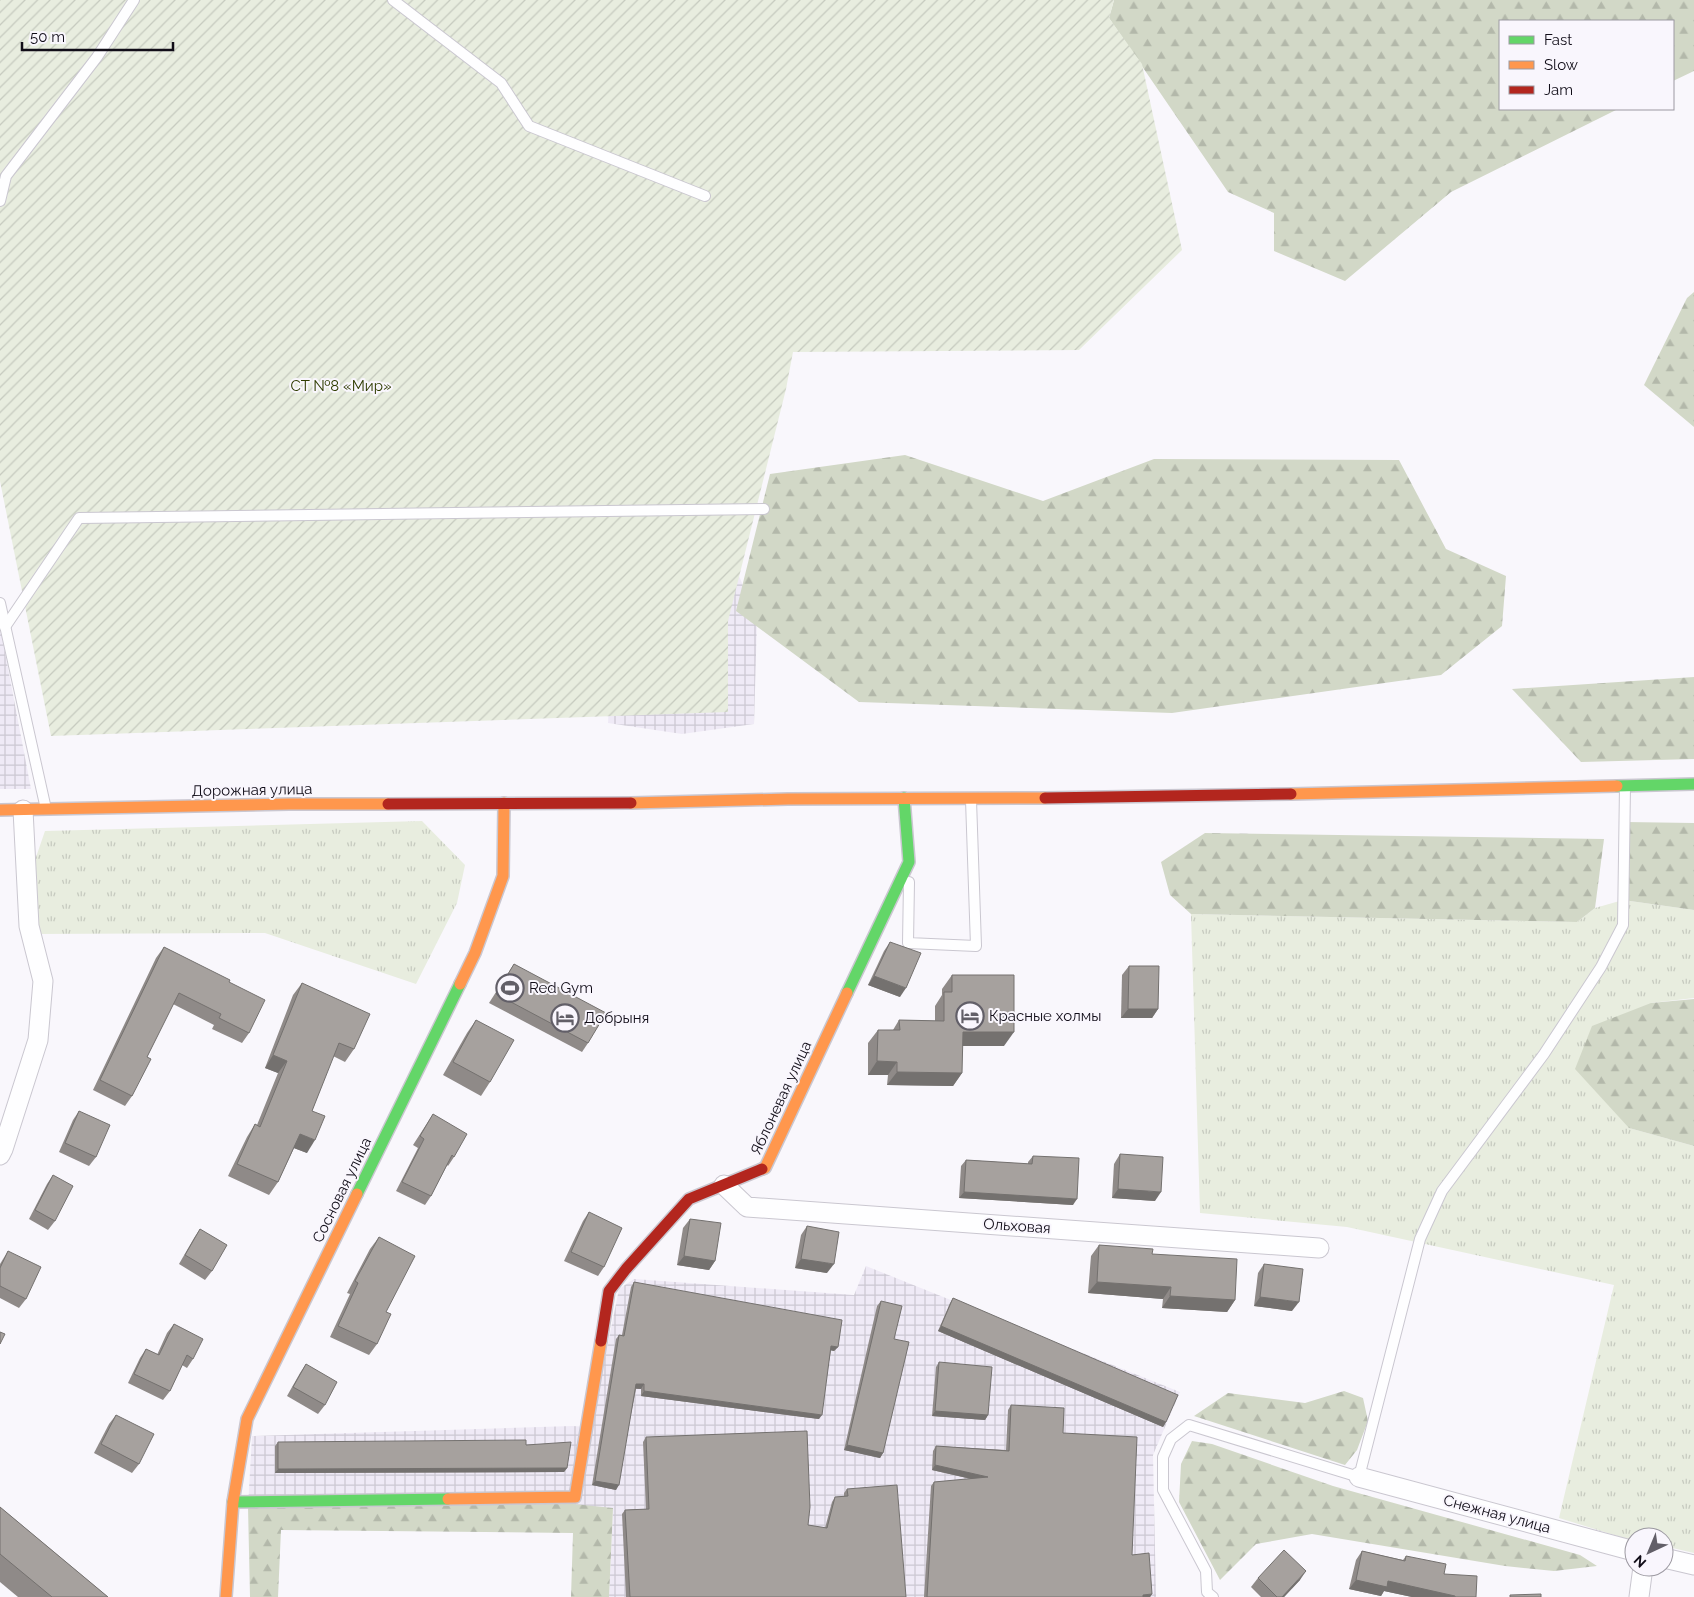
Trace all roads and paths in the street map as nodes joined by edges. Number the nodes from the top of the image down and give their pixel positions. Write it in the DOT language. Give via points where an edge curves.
graph roads {
  1 [pos="134,0"];
  2 [pos="393,0"];
  3 [pos="705,196"];
  4 [pos="0,201"];
  5 [pos="764,509"];
  6 [pos="0,602"];
  7 [pos="5,626"];
  8 [pos="1694,784"];
  9 [pos="1625,785"];
  10 [pos="904,798"];
  11 [pos="971,799"];
  12 [pos="504,803"];
  13 [pos="0,810"];
  14 [pos="23,810"];
  15 [pos="46,810"];
  16 [pos="909,862"];
  17 [pos="0,1155"];
  18 [pos="724,1185"];
  19 [pos="1319,1248"];
  20 [pos="1359,1477"];
  21 [pos="233,1502"];
  22 [pos="1624,1548"];
  23 [pos="1674,1560"];
  24 [pos="1694,1565"];
  25 [pos="1642,1577"];
  26 [pos="226,1597"];
  27 [pos="1213,1597"];
  28 [pos="1639,1597"];
  1 -- 4 [label="lane" via="96,57 6,176"];
  2 -- 3 [label="lane" via="502,83 529,126"];
  5 -- 7 [label="lane" via="79,518"];
  6 -- 7 [label="lane"];
  7 -- 15 [label="lane"];
  8 -- 9 [label="street, Дорожная улица"];
  9 -- 11 [label="street, Дорожная улица"];
  9 -- 20 [label="lane" via="1623,925 1601,966 1544,1054 1442,1191 1420,1239"];
  10 -- 11 [label="street, Дорожная улица"];
  10 -- 12 [label="street, Дорожная улица"];
  10 -- 16 [label="street, Яблоневая улица"];
  11 -- 16 [label="lane" via="976,946 908,943"];
  12 -- 15 [label="street, Дорожная улица"];
  12 -- 21 [label="street, Сосновая улица" via="503,876 487,923 247,1419"];
  13 -- 14 [label="street, Дорожная улица"];
  14 -- 15 [label="street, Дорожная улица"];
  14 -- 17 [label="street" via="29,926 43,981 38,1040"];
  16 -- 18 [label="street, Яблоневая улица" via="764,1168"];
  18 -- 19 [label="street, Ольховая" via="747,1207"];
  18 -- 21 [label="street, Яблоневая улица" via="689,1200 608,1291 576,1497"];
  20 -- 22 [label="street, Снежная улица"];
  20 -- 27 [label="lane" via="1189,1425 1171,1439 1163,1457 1163,1490 1206,1570 1207,1592"];
  21 -- 26 [label="street, Сосновая улица"];
  23 -- 24 [label="street"];
  25 -- 28 [label="street"];
}
